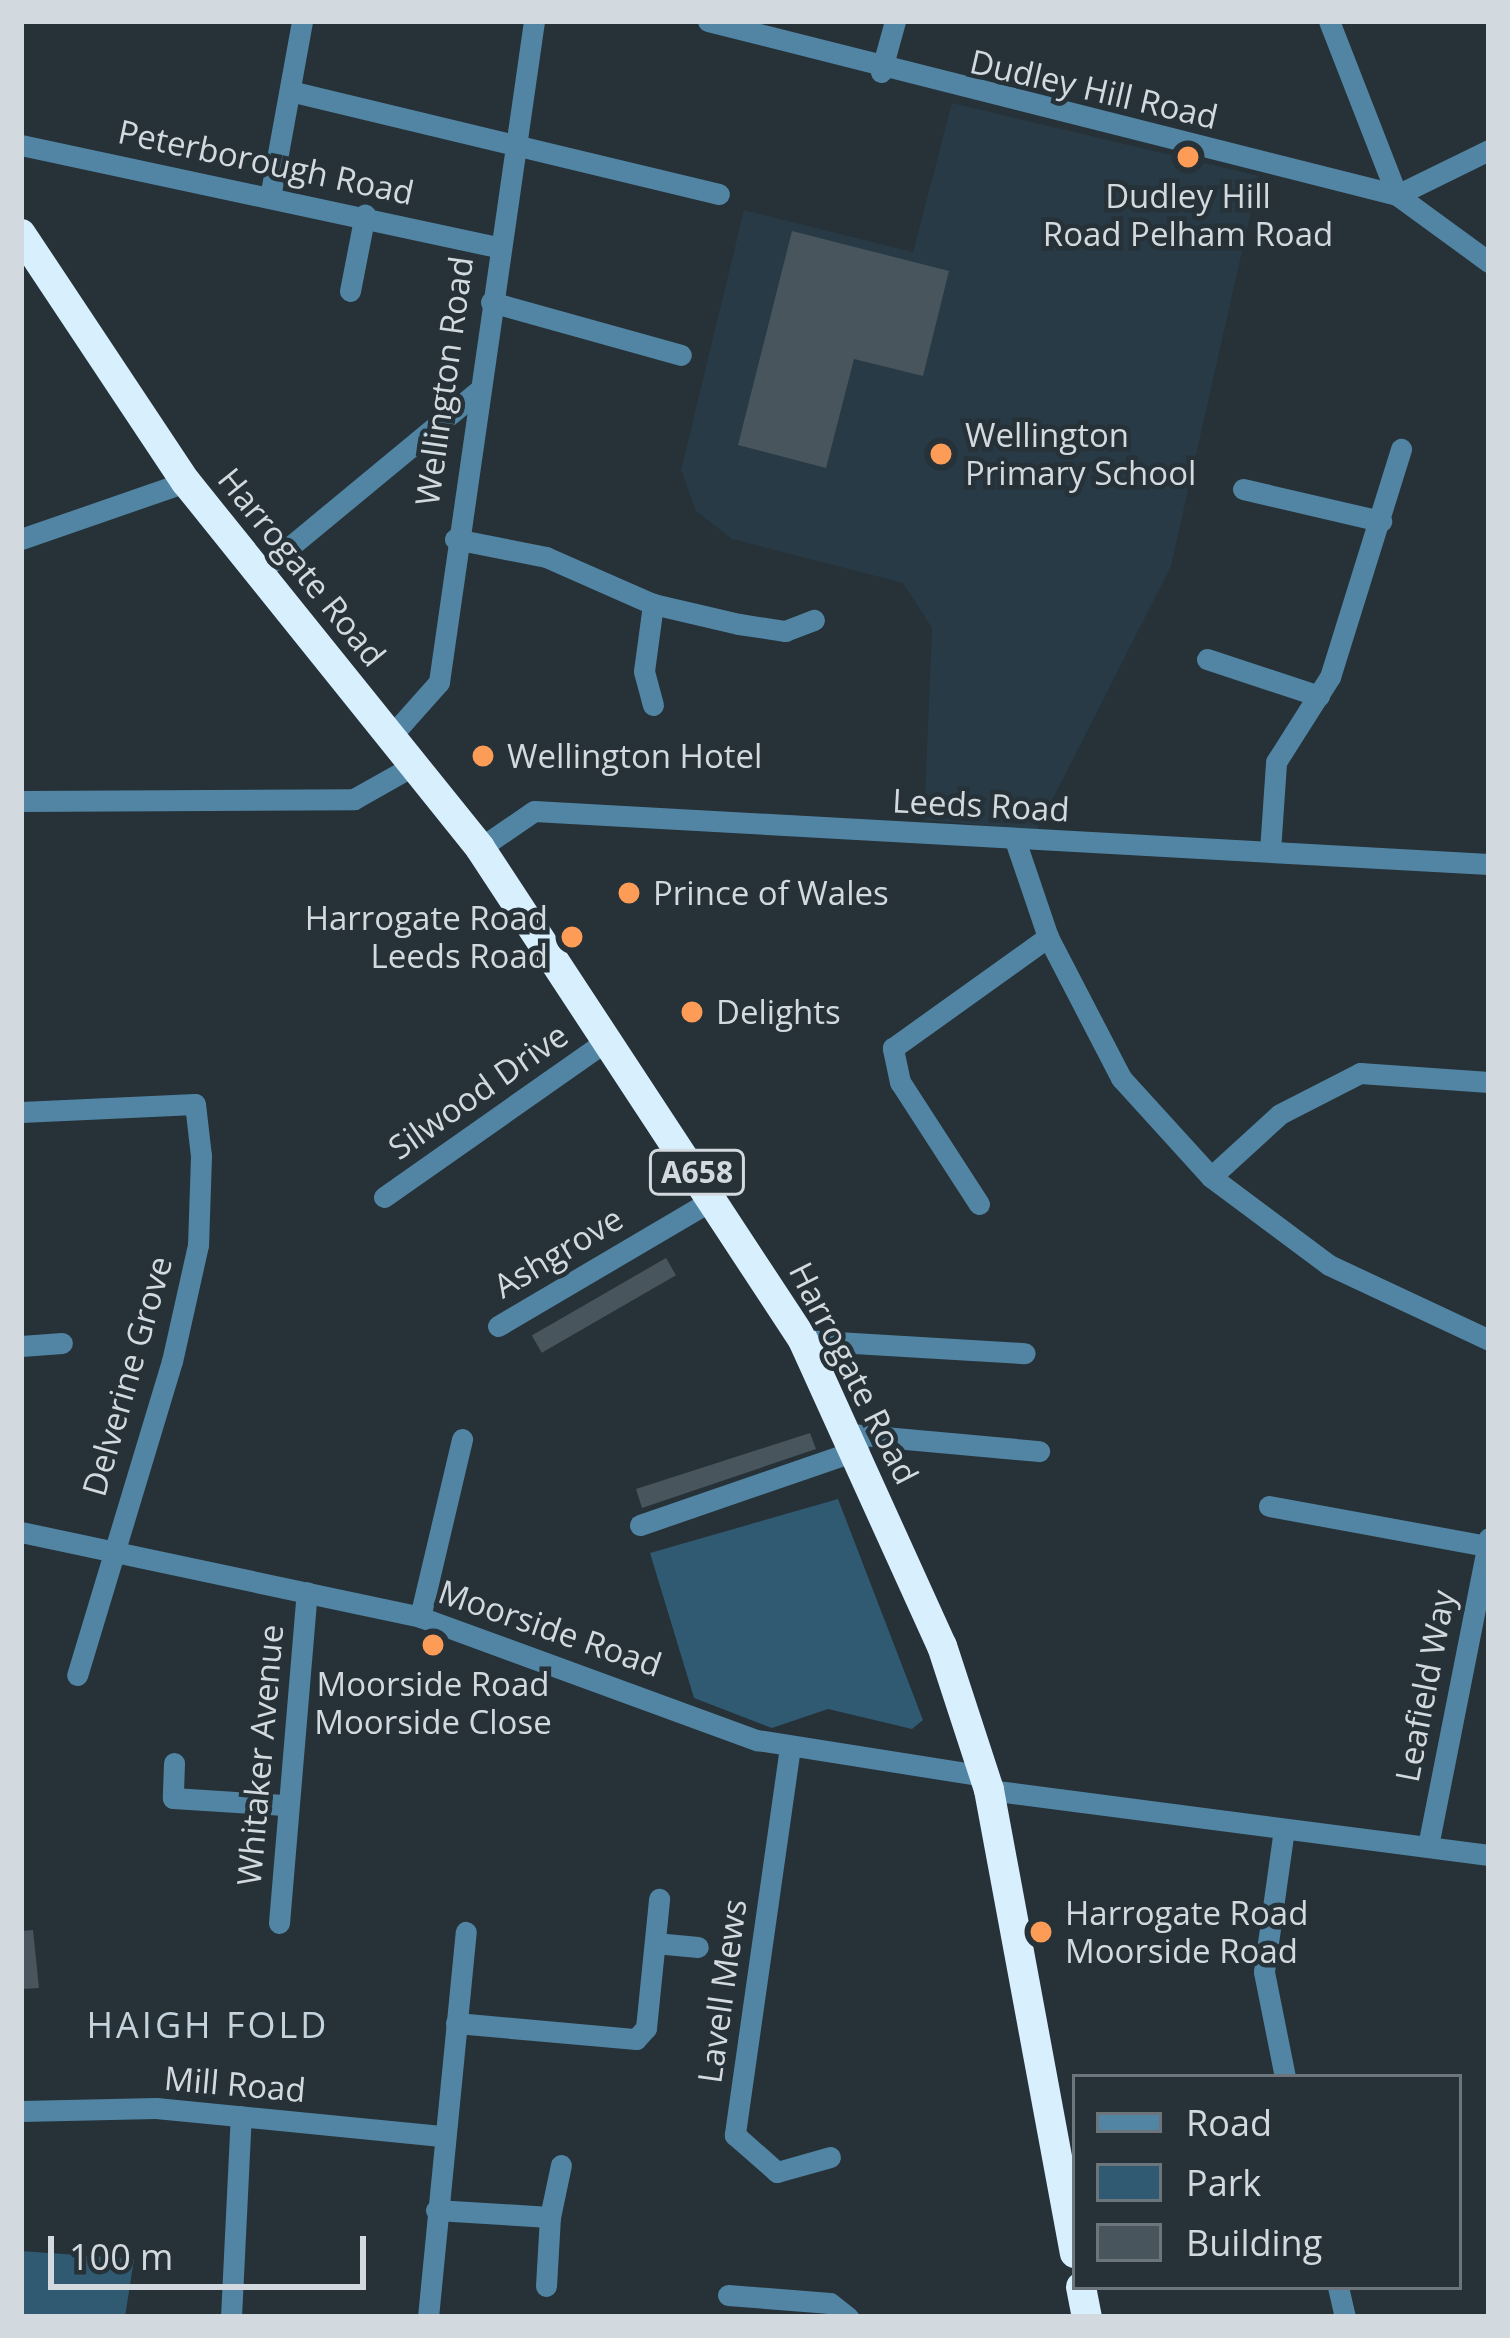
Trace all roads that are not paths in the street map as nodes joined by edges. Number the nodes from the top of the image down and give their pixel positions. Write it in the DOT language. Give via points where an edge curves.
graph roads {
  1 [pos="302,21"];
  2 [pos="534,21"];
  3 [pos="708,21"];
  4 [pos="895,21"];
  5 [pos="1329,21"];
  6 [pos="763,28"];
  7 [pos="881,72"];
  8 [pos="290,91"];
  9 [pos="516,140"];
  10 [pos="21,145"];
  11 [pos="1489,150"];
  12 [pos="271,192"];
  13 [pos="719,194"];
  14 [pos="1397,196"];
  15 [pos="365,214"];
  16 [pos="21,234"];
  17 [pos="496,247"];
  18 [pos="1489,262"];
  19 [pos="350,291"];
  20 [pos="491,302"];
  21 [pos="682,356"];
  22 [pos="477,392"];
  23 [pos="1401,449"];
  24 [pos="186,482"];
  25 [pos="1243,489"];
  26 [pos="1381,521"];
  27 [pos="21,539"];
  28 [pos="455,539"];
  29 [pos="262,569"];
  30 [pos="653,604"];
  31 [pos="814,620"];
  32 [pos="1207,659"];
  33 [pos="1319,696"];
  34 [pos="653,705"];
  35 [pos="392,735"];
  36 [pos="416,764"];
  37 [pos="21,801"];
  38 [pos="1016,841"];
  39 [pos="480,848"];
  40 [pos="1270,851"];
  41 [pos="1489,864"];
  42 [pos="1048,937"];
  43 [pos="610,1038"];
  44 [pos="1489,1082"];
  45 [pos="21,1112"];
  46 [pos="1210,1177"];
  47 [pos="384,1197"];
  48 [pos="715,1198"];
  49 [pos="979,1204"];
  50 [pos="498,1326"];
  51 [pos="803,1340"];
  52 [pos="1489,1340"];
  53 [pos="62,1343"];
  54 [pos="21,1346"];
  55 [pos="1025,1353"];
  56 [pos="462,1438"];
  57 [pos="854,1442"];
  58 [pos="1039,1451"];
  59 [pos="1269,1506"];
  60 [pos="640,1525"];
  61 [pos="21,1532"];
  62 [pos="1488,1542"];
  63 [pos="114,1551"];
  64 [pos="307,1592"];
  65 [pos="420,1617"];
  66 [pos="1478,1637"];
  67 [pos="77,1675"];
  68 [pos="790,1747"];
  69 [pos="174,1763"];
  70 [pos="987,1783"];
  71 [pos="284,1805"];
  72 [pos="1284,1828"];
  73 [pos="1428,1846"];
  74 [pos="1489,1855"];
  75 [pos="659,1899"];
  76 [pos="279,1923"];
  77 [pos="466,1932"];
  78 [pos="655,1943"];
  79 [pos="698,1947"];
  80 [pos="456,2023"];
  81 [pos="1284,2074"];
  82 [pos="21,2111"];
  83 [pos="241,2116"];
  84 [pos="444,2136"];
  85 [pos="830,2157"];
  86 [pos="561,2164"];
  87 [pos="436,2210"];
  88 [pos="550,2217"];
  89 [pos="1072,2237"];
  90 [pos="546,2286"];
  91 [pos="728,2295"];
  92 [pos="231,2317"];
  93 [pos="428,2317"];
  94 [pos="848,2317"];
  1 -- 8 [label="street"];
  2 -- 9 [label="street, Wellington Road"];
  3 -- 6 [label="street, Dudley Hill Road"];
  4 -- 7 [label="street"];
  5 -- 14 [label="street"];
  6 -- 7 [label="street, Dudley Hill Road"];
  7 -- 14 [label="street, Dudley Hill Road"];
  8 -- 9 [label="street"];
  8 -- 12 [label="street"];
  9 -- 13 [label="street"];
  9 -- 17 [label="street, Wellington Road"];
  10 -- 12 [label="street, Peterborough Road"];
  11 -- 14 [label="street"];
  12 -- 15 [label="street, Peterborough Road"];
  14 -- 18 [label="street"];
  15 -- 17 [label="street, Peterborough Road"];
  15 -- 19 [label="street"];
  16 -- 24 [label="highway, Harrogate Road / A658"];
  17 -- 20 [label="street, Wellington Road"];
  20 -- 21 [label="street"];
  20 -- 22 [label="street, Wellington Road"];
  22 -- 28 [label="street, Wellington Road"];
  22 -- 29 [label="street"];
  23 -- 26 [label="street"];
  24 -- 27 [label="street"];
  24 -- 29 [label="highway, Harrogate Road / A658"];
  25 -- 26 [label="street"];
  26 -- 33 [label="street"];
  28 -- 30 [label="street" via="546,556"];
  28 -- 35 [label="street, Wellington Road" via="439,682"];
  29 -- 35 [label="highway, Harrogate Road / A658"];
  30 -- 31 [label="street" via="785,631"];
  30 -- 34 [label="street" via="644,671"];
  32 -- 33 [label="street"];
  33 -- 40 [label="street" via="1276,762"];
  35 -- 36 [label="highway, Harrogate Road / A658"];
  36 -- 37 [label="street" via="355,799"];
  36 -- 39 [label="highway, Harrogate Road / A658"];
  38 -- 39 [label="street, Leeds Road" via="534,812"];
  38 -- 40 [label="street, Leeds Road"];
  38 -- 42 [label="street"];
  39 -- 43 [label="highway, Harrogate Road / A658"];
  40 -- 41 [label="street, Leeds Road"];
  42 -- 46 [label="street" via="1120,1078"];
  42 -- 49 [label="street" via="892,1048 900,1082"];
  43 -- 47 [label="street, Silwood Drive"];
  43 -- 48 [label="highway, Harrogate Road / A658"];
  44 -- 46 [label="street" via="1360,1073 1280,1114"];
  45 -- 63 [label="street, Delverine Grove" via="194,1104 198,1245"];
  46 -- 52 [label="street" via="1329,1265"];
  48 -- 50 [label="street, Ashgrove"];
  48 -- 51 [label="highway, Harrogate Road / A658"];
  51 -- 55 [label="street"];
  51 -- 57 [label="highway, Harrogate Road / A658"];
  53 -- 54 [label="street"];
  56 -- 65 [label="street"];
  57 -- 58 [label="street"];
  57 -- 60 [label="street"];
  57 -- 70 [label="highway, Harrogate Road / A658"];
  59 -- 62 [label="street"];
  61 -- 63 [label="street, Moorside Road"];
  62 -- 66 [label="street, Leafield Way"];
  63 -- 64 [label="street, Moorside Road"];
  63 -- 67 [label="street"];
  64 -- 65 [label="street, Moorside Road"];
  64 -- 71 [label="street, Whitaker Avenue"];
  65 -- 68 [label="street, Moorside Road"];
  66 -- 73 [label="street, Leafield Way"];
  68 -- 70 [label="street, Moorside Road"];
  68 -- 85 [label="street, Lavell Mews" via="735,2135 777,2172"];
  69 -- 71 [label="street" via="172,1798"];
  70 -- 72 [label="street, Moorside Road"];
  70 -- 89 [label="highway, Harrogate Road / A658"];
  71 -- 76 [label="street, Whitaker Avenue"];
  72 -- 73 [label="street, Moorside Road"];
  72 -- 81 [label="street" via="1264,1972"];
  73 -- 74 [label="street, Moorside Road"];
  75 -- 78 [label="street"];
  77 -- 80 [label="street"];
  78 -- 79 [label="street"];
  78 -- 80 [label="street" via="646,2028 636,2039"];
  80 -- 84 [label="street"];
  82 -- 83 [label="street, Mill Road"];
  83 -- 84 [label="street, Mill Road"];
  83 -- 92 [label="street"];
  84 -- 87 [label="street"];
  86 -- 88 [label="street"];
  87 -- 88 [label="street"];
  87 -- 93 [label="street"];
  88 -- 90 [label="street"];
  91 -- 94 [label="street" via="830,2303"];
}
